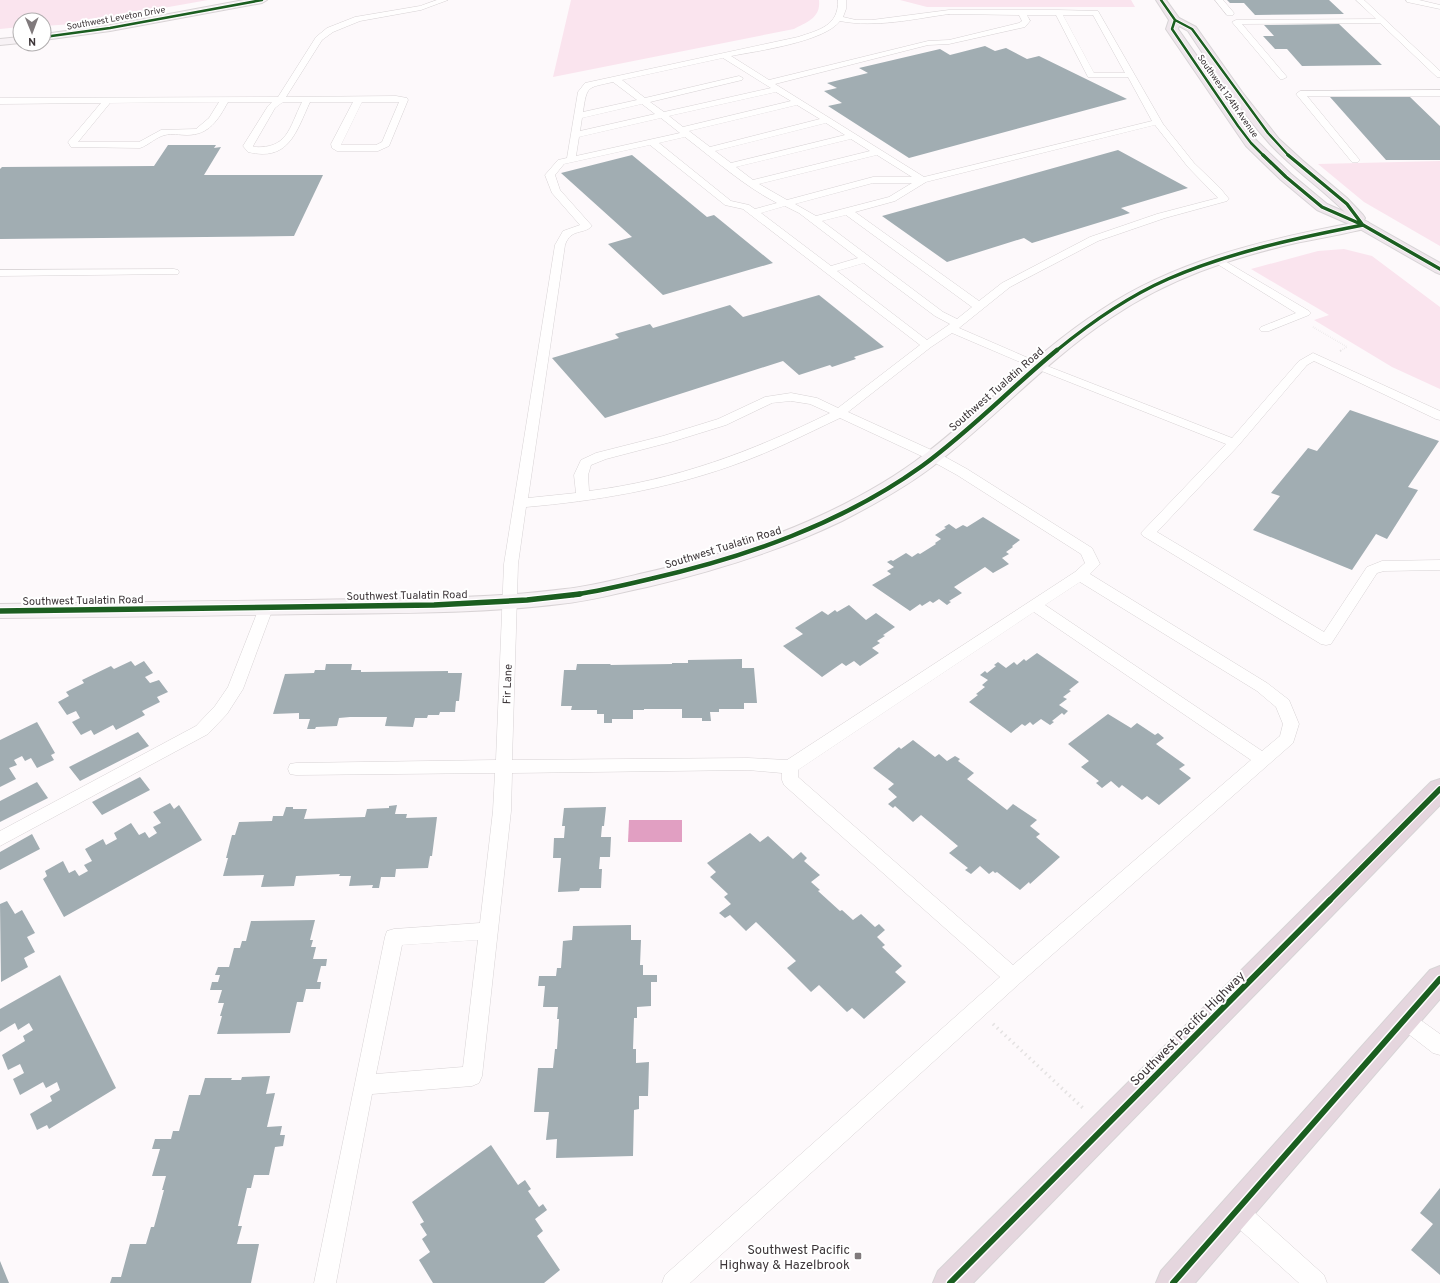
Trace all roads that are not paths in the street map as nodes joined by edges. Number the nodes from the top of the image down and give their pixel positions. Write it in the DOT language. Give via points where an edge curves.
graph roads {
  1 [pos="262,0"];
  2 [pos="444,0"];
  3 [pos="842,0"];
  4 [pos="1161,0"];
  5 [pos="1219,0"];
  6 [pos="1360,0"];
  7 [pos="1410,0"];
  8 [pos="1440,7"];
  9 [pos="1022,12"];
  10 [pos="1058,12"];
  11 [pos="1230,13"];
  12 [pos="839,19"];
  13 [pos="1175,20"];
  14 [pos="1382,21"];
  15 [pos="52,36"];
  16 [pos="12,41"];
  17 [pos="0,42"];
  18 [pos="726,56"];
  19 [pos="1131,75"];
  20 [pos="1283,76"];
  21 [pos="1440,76"];
  22 [pos="739,78"];
  23 [pos="615,79"];
  24 [pos="768,83"];
  25 [pos="778,89"];
  26 [pos="1440,93"];
  27 [pos="225,100"];
  28 [pos="280,100"];
  29 [pos="307,100"];
  30 [pos="359,100"];
  31 [pos="0,101"];
  32 [pos="107,101"];
  33 [pos="644,101"];
  34 [pos="799,102"];
  35 [pos="662,115"];
  36 [pos="578,116"];
  37 [pos="828,120"];
  38 [pos="1157,122"];
  39 [pos="685,132"];
  40 [pos="575,135"];
  41 [pos="852,136"];
  42 [pos="652,142"];
  43 [pos="709,150"];
  44 [pos="878,152"];
  45 [pos="571,160"];
  46 [pos="1355,160"];
  47 [pos="729,166"];
  48 [pos="923,180"];
  49 [pos="751,183"];
  50 [pos="787,202"];
  51 [pos="847,211"];
  52 [pos="753,212"];
  53 [pos="814,220"];
  54 [pos="1364,225"];
  55 [pos="865,259"];
  56 [pos="1218,260"];
  57 [pos="1440,269"];
  58 [pos="829,270"];
  59 [pos="174,272"];
  60 [pos="0,273"];
  61 [pos="978,306"];
  62 [pos="954,326"];
  63 [pos="1266,329"];
  64 [pos="927,345"];
  65 [pos="1038,366"];
  66 [pos="838,414"];
  67 [pos="1440,416"];
  68 [pos="1234,443"];
  69 [pos="933,456"];
  70 [pos="583,496"];
  71 [pos="521,503"];
  72 [pos="1440,565"];
  73 [pos="1080,575"];
  74 [pos="509,601"];
  75 [pos="1034,605"];
  76 [pos="266,608"];
  77 [pos="0,611"];
  78 [pos="1263,760"];
  79 [pos="502,767"];
  80 [pos="790,768"];
  81 [pos="296,770"];
  82 [pos="1440,789"];
  83 [pos="0,839"];
  84 [pos="487,931"];
  85 [pos="1013,977"];
  86 [pos="1440,979"];
  87 [pos="1405,1020"];
  88 [pos="1440,1046"];
  89 [pos="364,1085"];
  90 [pos="1236,1211"];
  91 [pos="325,1283"];
  92 [pos="673,1283"];
  93 [pos="950,1283"];
  94 [pos="1173,1283"];
  95 [pos="1316,1283"];
  1 -- 15 [label="main road, Southwest Leveton Drive"];
  2 -- 28 [label="lane" via="421,8 358,19 330,30 319,39"];
  3 -- 12 [label="lane" via="843,9"];
  4 -- 13 [label="main road, Southwest 124th Avenue"];
  5 -- 11 [label="lane"];
  6 -- 14 [label="lane"];
  7 -- 8 [label="lane"];
  9 -- 10 [label="lane"];
  9 -- 12 [label="lane" via="949,12 872,22"];
  9 -- 24 [label="lane" via="1026,22 1022,25 949,42 928,44"];
  10 -- 19 [label="lane" via="1096,13"];
  10 -- 19 [label="lane" via="1091,75"];
  12 -- 18 [label="lane" via="824,30 800,39"];
  13 -- 54 [label="main road, Southwest 124th Avenue" via="1192,29 1278,144 1314,178 1347,204"];
  13 -- 54 [label="main road, Southwest 124th Avenue" via="1172,29 1251,143 1322,207"];
  14 -- 20 [label="lane" via="1236,22"];
  14 -- 21 [label="lane"];
  16 -- 17 [label="main road"];
  18 -- 23 [label="lane"];
  18 -- 24 [label="lane"];
  19 -- 38 [label="lane"];
  22 -- 33 [label="lane"];
  23 -- 33 [label="lane"];
  23 -- 36 [label="lane" via="588,85 582,92"];
  24 -- 25 [label="lane"];
  25 -- 34 [label="lane"];
  25 -- 35 [label="lane"];
  26 -- 46 [label="lane" via="1300,94"];
  27 -- 28 [label="lane"];
  27 -- 32 [label="lane"];
  27 -- 32 [label="lane" via="208,126 202,130 164,132 156,134 149,142 135,145 74,145 73,142"];
  28 -- 29 [label="lane"];
  28 -- 29 [label="lane" via="272,106 248,146 251,150 274,149 286,143"];
  29 -- 30 [label="lane"];
  30 -- 30 [label="lane" via="404,100 386,144 378,148 337,148 336,144"];
  31 -- 32 [label="lane"];
  33 -- 35 [label="lane"];
  33 -- 36 [label="lane"];
  34 -- 37 [label="lane"];
  34 -- 39 [label="lane"];
  35 -- 39 [label="lane"];
  35 -- 40 [label="lane"];
  36 -- 40 [label="lane"];
  37 -- 41 [label="lane"];
  37 -- 43 [label="lane"];
  38 -- 48 [label="lane"];
  38 -- 61 [label="lane" via="1191,165 1224,199 1161,216 1094,239 1006,285"];
  39 -- 42 [label="lane"];
  39 -- 43 [label="lane"];
  40 -- 45 [label="lane"];
  41 -- 44 [label="lane"];
  41 -- 47 [label="lane"];
  42 -- 45 [label="lane"];
  42 -- 52 [label="lane" via="728,203 746,207"];
  43 -- 47 [label="lane"];
  44 -- 48 [label="lane"];
  44 -- 49 [label="lane"];
  45 -- 71 [label="lane, Fir Lane" via="561,162 550,175 555,191 587,226 570,231 562,237 560,244"];
  47 -- 49 [label="lane"];
  48 -- 50 [label="lane" via="873,180"];
  48 -- 51 [label="lane" via="892,199"];
  49 -- 50 [label="lane" via="767,194"];
  50 -- 52 [label="lane"];
  50 -- 53 [label="lane"];
  51 -- 53 [label="lane"];
  51 -- 61 [label="lane"];
  52 -- 58 [label="lane"];
  53 -- 55 [label="lane"];
  54 -- 56 [label="main road, Southwest Tualatin Road" via="1289,240"];
  54 -- 57 [label="main road, Southwest 124th Avenue"];
  55 -- 58 [label="lane"];
  55 -- 62 [label="lane"];
  56 -- 63 [label="lane" via="1305,313"];
  56 -- 65 [label="main road, Southwest Tualatin Road" via="1183,273 1133,297 1085,328"];
  58 -- 64 [label="lane"];
  59 -- 60 [label="lane"];
  61 -- 62 [label="lane"];
  62 -- 64 [label="lane"];
  62 -- 65 [label="lane"];
  64 -- 66 [label="lane"];
  65 -- 68 [label="lane"];
  65 -- 69 [label="main road, Southwest Tualatin Road"];
  66 -- 69 [label="lane"];
  66 -- 70 [label="lane" via="787,439 727,463 674,479"];
  66 -- 70 [label="lane" via="813,401 791,397 769,400 722,422 601,456 586,463 581,475"];
  67 -- 68 [label="lane" via="1313,356 1303,363"];
  68 -- 72 [label="lane" via="1148,533 1326,640 1372,570 1382,566"];
  69 -- 73 [label="lane" via="1087,551 1093,564"];
  69 -- 74 [label="main road, Southwest Tualatin Road" via="906,476 833,518 745,553 670,575 613,588"];
  70 -- 71 [label="lane"];
  71 -- 74 [label="lane, Fir Lane" via="511,564"];
  73 -- 75 [label="lane"];
  73 -- 78 [label="lane" via="1262,686 1283,704 1291,724 1287,739"];
  74 -- 76 [label="main road, Southwest Tualatin Road"];
  74 -- 79 [label="lane, Fir Lane"];
  75 -- 78 [label="lane"];
  75 -- 80 [label="lane"];
  76 -- 77 [label="main road, Southwest Tualatin Road"];
  76 -- 83 [label="lane" via="235,689 221,710 202,730"];
  78 -- 85 [label="lane"];
  79 -- 80 [label="lane" via="748,764"];
  79 -- 81 [label="lane"];
  79 -- 84 [label="lane, Fir Lane" via="502,811"];
  80 -- 85 [label="lane" via="790,780"];
  82 -- 93 [label="highway, Southwest Pacific Highway"];
  84 -- 89 [label="lane" via="394,937"];
  84 -- 89 [label="lane, Fir Lane" via="472,1076"];
  85 -- 92 [label="lane"];
  86 -- 87 [label="highway"];
  87 -- 88 [label="lane"];
  87 -- 90 [label="highway"];
  89 -- 91 [label="lane"];
  90 -- 94 [label="highway"];
  90 -- 95 [label="lane"];
}
